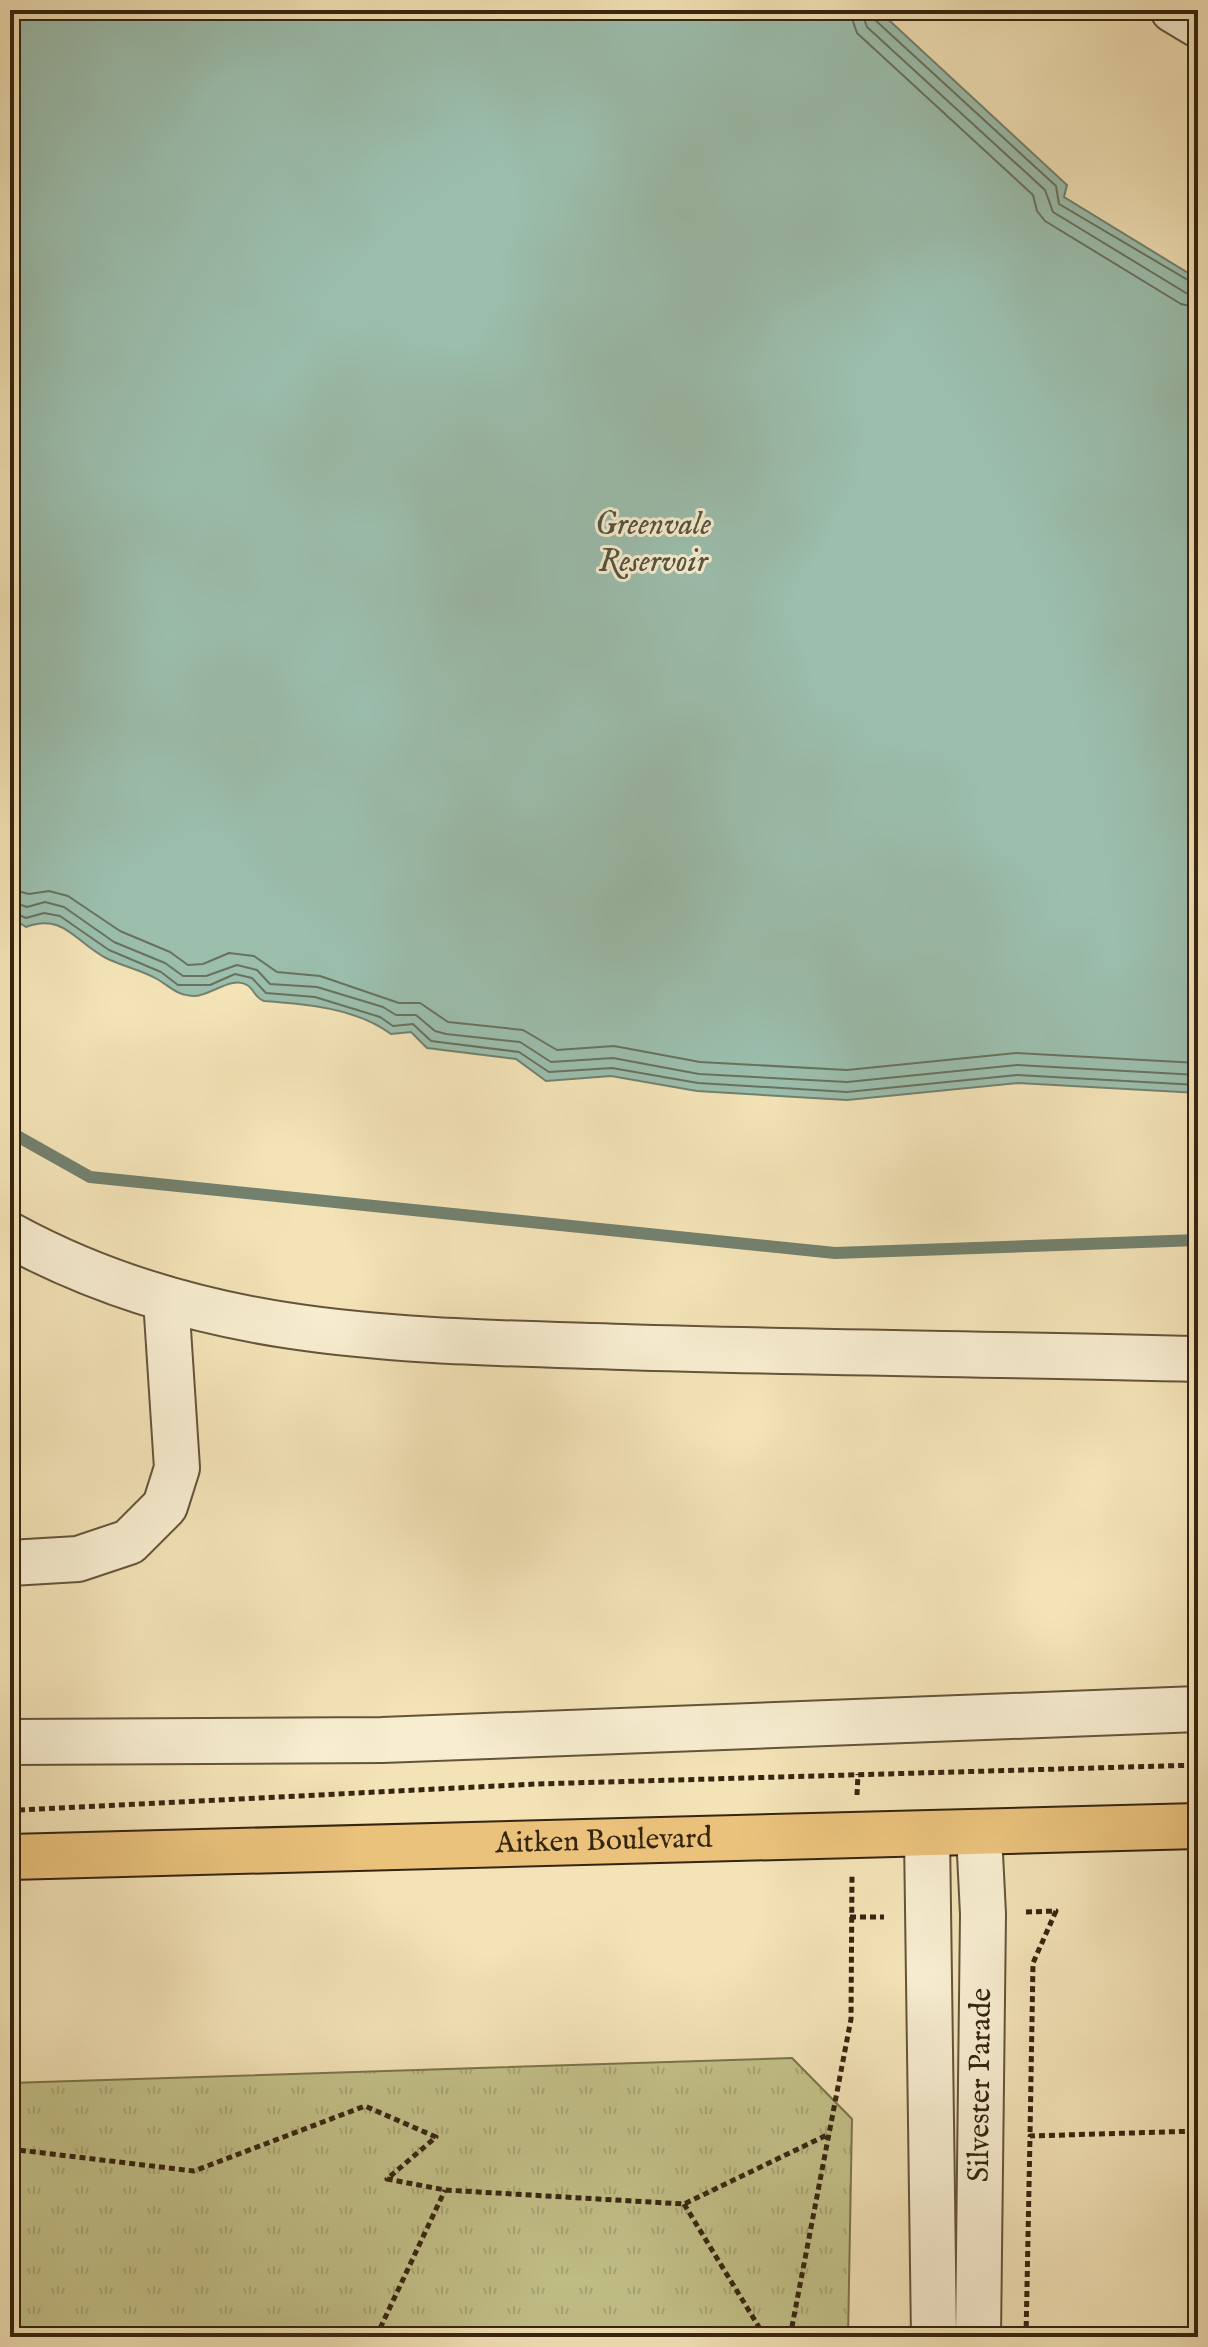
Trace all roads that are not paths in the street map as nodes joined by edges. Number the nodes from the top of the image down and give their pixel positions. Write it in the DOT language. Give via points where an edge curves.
graph roads {
  1 [pos="1173,10"];
  2 [pos="1198,25"];
  3 [pos="10,1235"];
  4 [pos="166,1299"];
  5 [pos="1198,1359"];
  6 [pos="10,1563"];
  7 [pos="1198,1709"];
  8 [pos="10,1742"];
  9 [pos="1198,1826"];
  10 [pos="979,1834"];
  11 [pos="927,1836"];
  12 [pos="10,1857"];
  13 [pos="934,2337"];
  14 [pos="978,2337"];
  1 -- 2 [label="street"];
  3 -- 4 [label="street" via="55,1260"];
  4 -- 5 [label="street" via="240,1320 440,1341"];
  4 -- 6 [label="street" via="177,1468 165,1506 129,1542 78,1559"];
  7 -- 8 [label="street" via="382,1740"];
  9 -- 10 [label="main road, Aitken Boulevard"];
  10 -- 11 [label="main road, Aitken Boulevard"];
  10 -- 14 [label="street, Silvester Parade" via="983,1914"];
  11 -- 12 [label="main road, Aitken Boulevard"];
  11 -- 13 [label="street, Silvester Parade"];
}
